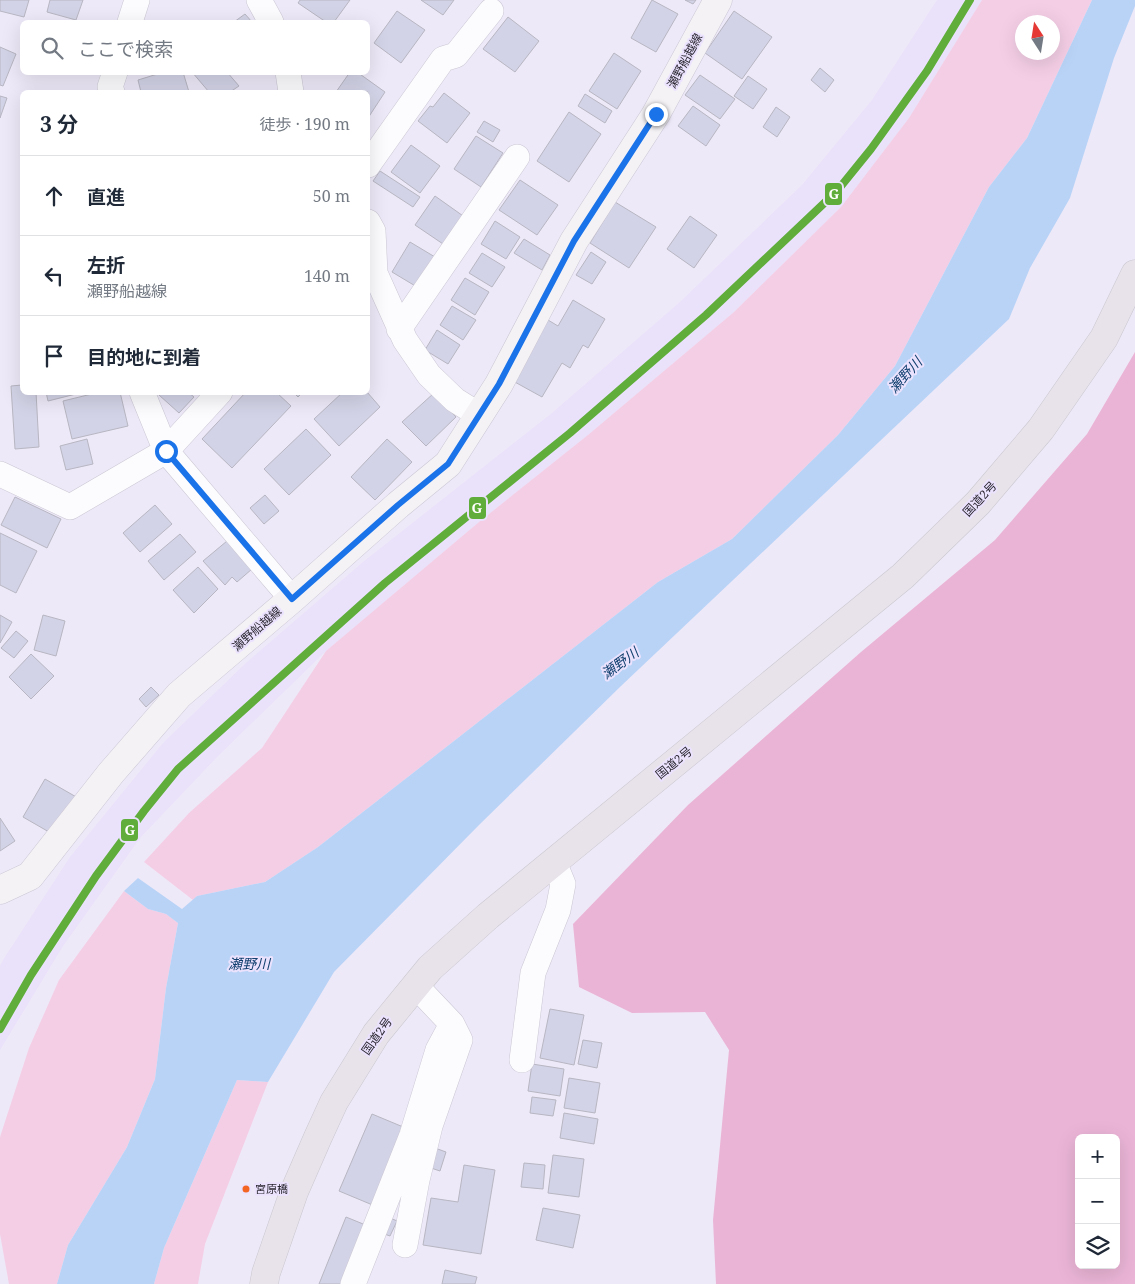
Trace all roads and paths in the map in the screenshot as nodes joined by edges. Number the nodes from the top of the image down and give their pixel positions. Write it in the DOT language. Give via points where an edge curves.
graph roads {
  1 [pos="137,0"];
  2 [pos="259,0"];
  3 [pos="718,0"];
  4 [pos="491,11"];
  5 [pos="131,20"];
  6 [pos="270,20"];
  7 [pos="114,75"];
  8 [pos="288,75"];
  9 [pos="111,90"];
  10 [pos="291,90"];
  11 [pos="517,157"];
  12 [pos="370,163"];
  13 [pos="370,226"];
  14 [pos="1135,274"];
  15 [pos="400,329"];
  16 [pos="143,395"];
  17 [pos="217,395"];
  18 [pos="479,414"];
  19 [pos="166,451"];
  20 [pos="0,474"];
  21 [pos="292,599"];
  22 [pos="554,862"];
  23 [pos="0,890"];
  24 [pos="416,986"];
  25 [pos="452,1024"];
  26 [pos="522,1060"];
  27 [pos="405,1245"];
  28 [pos="264,1284"];
  29 [pos="353,1284"];
  1 -- 5 [label="street"];
  2 -- 6 [label="street"];
  3 -- 18 [label="main road, 瀬野船越線" via="656,114 574,241 499,384"];
  4 -- 12 [label="street" via="456,55 443,60"];
  7 -- 9 [label="street"];
  8 -- 10 [label="street"];
  11 -- 15 [label="street"];
  13 -- 15 [label="street" via="375,273"];
  14 -- 22 [label="highway, 国道2号" via="1104,338 1041,429 978,503 903,576"];
  15 -- 18 [label="street" via="429,375 455,400"];
  16 -- 19 [label="street"];
  17 -- 19 [label="street"];
  18 -- 21 [label="main road, 瀬野船越線" via="448,464"];
  19 -- 20 [label="street" via="70,507"];
  19 -- 21 [label="street"];
  21 -- 23 [label="main road, 瀬野船越線" via="179,695 111,773 30,876"];
  22 -- 24 [label="highway, 国道2号" via="430,968"];
  22 -- 26 [label="street" via="563,884 558,910 534,973"];
  24 -- 25 [label="street"];
  24 -- 28 [label="highway, 国道2号" via="376,1034 334,1102 294,1192"];
  25 -- 27 [label="street" via="460,1040 430,1126"];
  25 -- 29 [label="street" via="438,1050 412,1135"];
}
